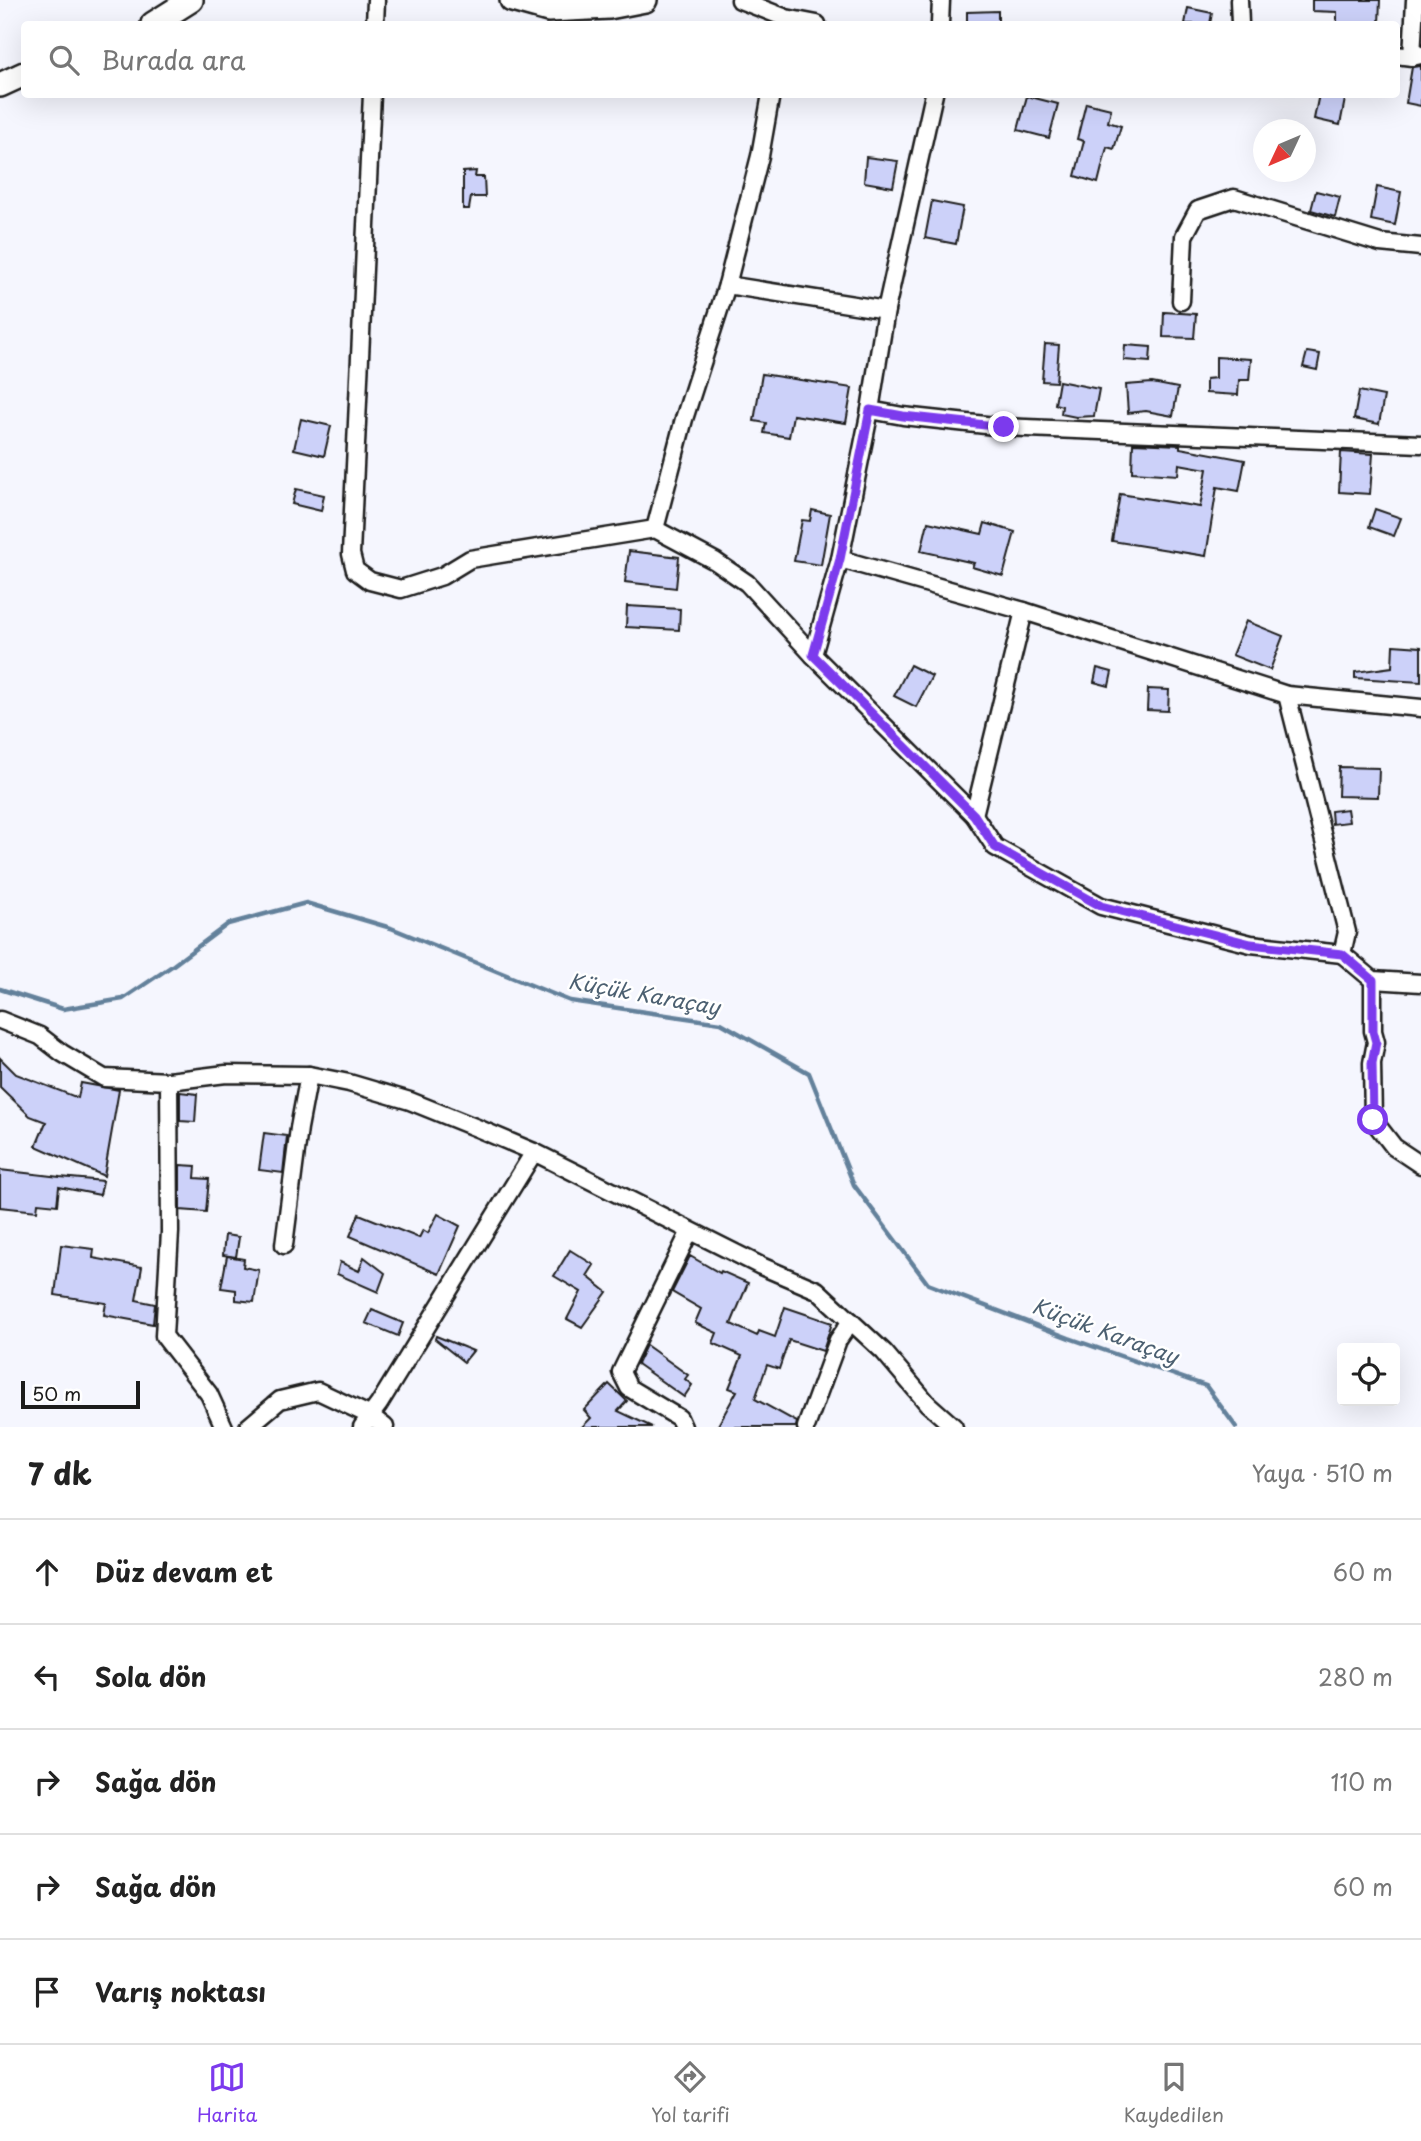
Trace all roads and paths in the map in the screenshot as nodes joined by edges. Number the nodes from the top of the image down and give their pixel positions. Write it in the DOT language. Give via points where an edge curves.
graph roads {
  1 [pos="191,0"];
  2 [pos="376,0"];
  3 [pos="512,0"];
  4 [pos="645,0"];
  5 [pos="740,0"];
  6 [pos="941,0"];
  7 [pos="1239,0"];
  8 [pos="1415,0"];
  9 [pos="158,21"];
  10 [pos="375,21"];
  11 [pos="785,21"];
  12 [pos="940,21"];
  13 [pos="1240,21"];
  14 [pos="1410,56"];
  15 [pos="21,76"];
  16 [pos="0,85"];
  17 [pos="372,98"];
  18 [pos="770,98"];
  19 [pos="933,98"];
  20 [pos="1421,247"];
  21 [pos="727,285"];
  22 [pos="1181,301"];
  23 [pos="886,310"];
  24 [pos="870,410"];
  25 [pos="1421,444"];
  26 [pos="654,529"];
  27 [pos="840,559"];
  28 [pos="1024,611"];
  29 [pos="813,655"];
  30 [pos="1287,695"];
  31 [pos="1421,708"];
  32 [pos="974,815"];
  33 [pos="1342,954"];
  34 [pos="1373,980"];
  35 [pos="1421,983"];
  36 [pos="0,1020"];
  37 [pos="309,1075"];
  38 [pos="169,1081"];
  39 [pos="534,1152"];
  40 [pos="1421,1166"];
  41 [pos="690,1231"];
  42 [pos="284,1245"];
  43 [pos="851,1321"];
  44 [pos="366,1421"];
  45 [pos="224,1427"];
  46 [pos="248,1427"];
  47 [pos="385,1427"];
  48 [pos="683,1427"];
  49 [pos="806,1427"];
  50 [pos="954,1427"];
  1 -- 9 [label="street"];
  2 -- 10 [label="street"];
  3 -- 4 [label="street" via="548,10"];
  5 -- 11 [label="street"];
  6 -- 12 [label="street"];
  7 -- 13 [label="street"];
  8 -- 14 [label="street"];
  15 -- 16 [label="street"];
  17 -- 26 [label="street" via="351,554 355,570 370,581 401,589 442,576 470,559"];
  18 -- 21 [label="street"];
  19 -- 23 [label="street"];
  20 -- 22 [label="street" via="1380,243 1234,198 1198,210 1184,236"];
  21 -- 23 [label="street"];
  21 -- 26 [label="street"];
  23 -- 24 [label="street"];
  24 -- 25 [label="street" via="1004,427"];
  24 -- 27 [label="street"];
  26 -- 29 [label="street" via="747,583"];
  27 -- 28 [label="street"];
  27 -- 29 [label="street"];
  28 -- 30 [label="street"];
  28 -- 32 [label="street"];
  29 -- 32 [label="street"];
  30 -- 31 [label="street"];
  30 -- 33 [label="street" via="1347,932"];
  32 -- 33 [label="street" via="995,847 1101,906 1251,944"];
  33 -- 34 [label="street"];
  34 -- 35 [label="street"];
  34 -- 40 [label="street" via="1373,1120 1394,1147"];
  36 -- 38 [label="street" via="40,1036 104,1078"];
  37 -- 38 [label="street" via="226,1074"];
  37 -- 39 [label="street" via="410,1101"];
  37 -- 42 [label="street"];
  38 -- 45 [label="street" via="170,1232 164,1336 209,1394"];
  39 -- 41 [label="street"];
  39 -- 44 [label="street"];
  41 -- 43 [label="street" via="817,1290"];
  41 -- 48 [label="street" via="621,1372 629,1388 679,1418"];
  43 -- 49 [label="street" via="838,1340"];
  43 -- 50 [label="street"];
  44 -- 46 [label="street" via="318,1391 280,1399"];
  44 -- 47 [label="street"];
}
